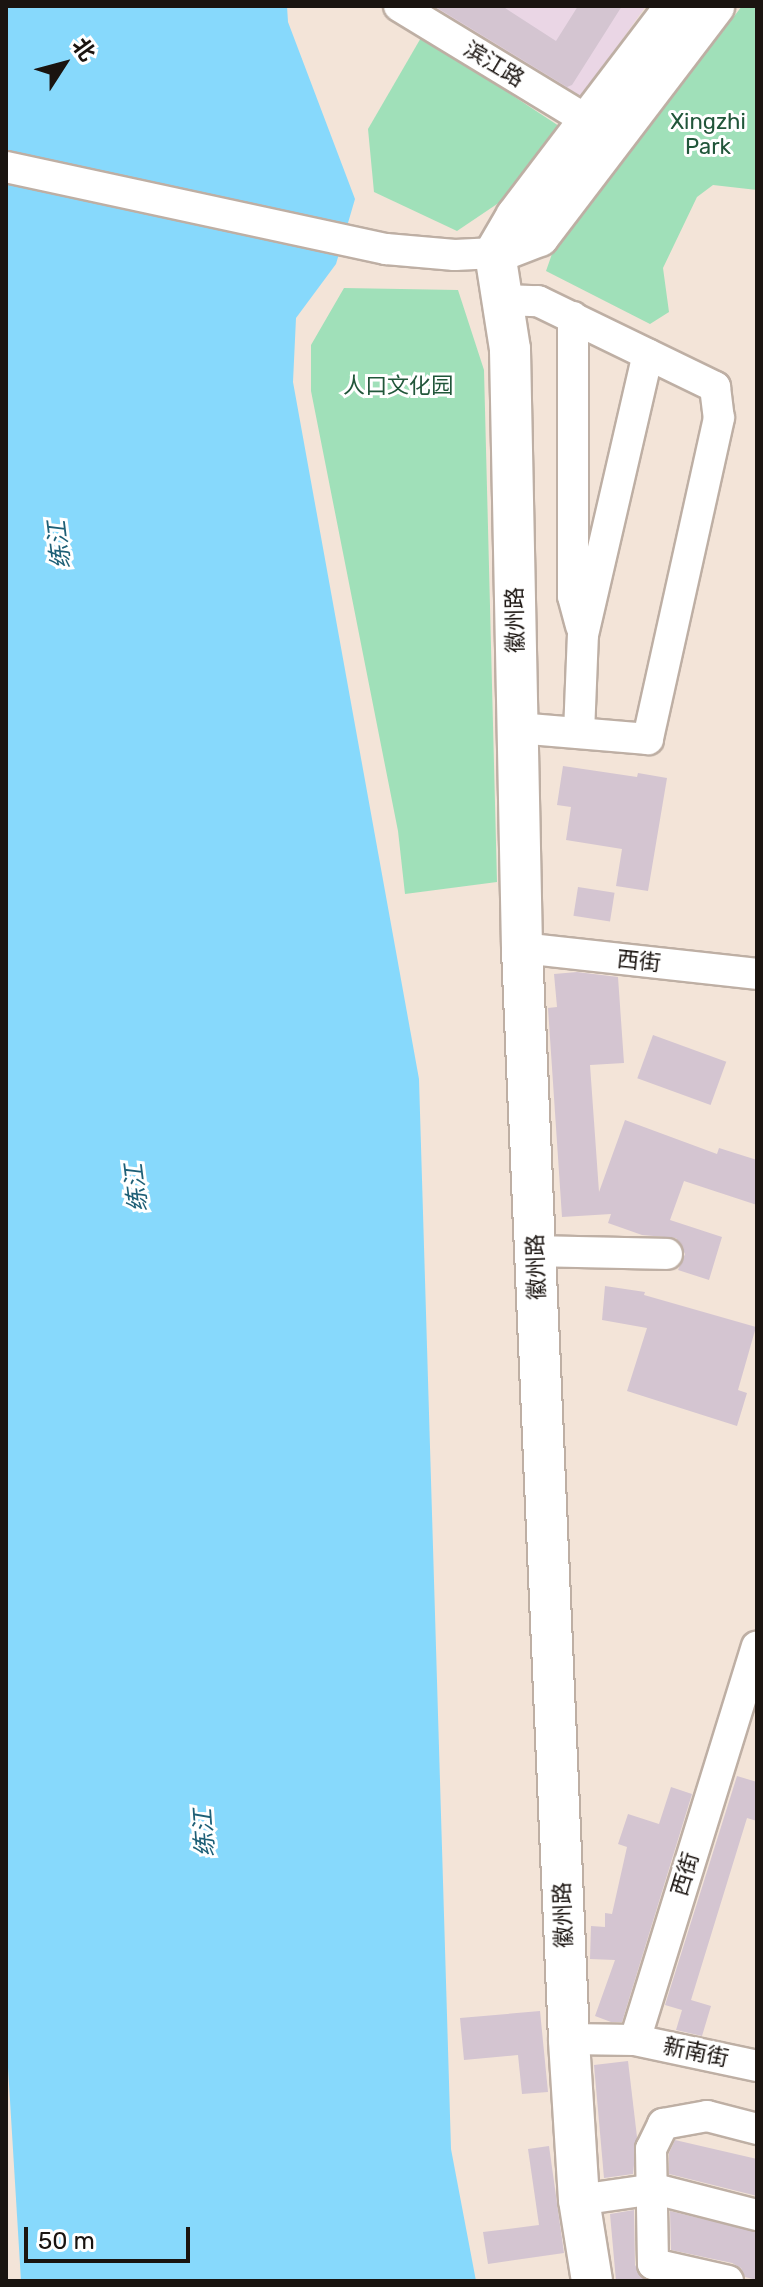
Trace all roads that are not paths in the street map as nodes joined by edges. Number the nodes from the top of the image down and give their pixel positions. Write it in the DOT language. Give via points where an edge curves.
graph roads {
  1 [pos="399,6"];
  2 [pos="676,6"];
  3 [pos="714,6"];
  4 [pos="590,122"];
  5 [pos="6,167"];
  6 [pos="495,253"];
  7 [pos="502,300"];
  8 [pos="573,317"];
  9 [pos="648,354"];
  10 [pos="583,635"];
  11 [pos="517,728"];
  12 [pos="579,733"];
  13 [pos="522,948"];
  14 [pos="757,974"];
  15 [pos="535,1251"];
  16 [pos="667,1254"];
  17 [pos="757,1646"];
  18 [pos="569,2039"];
  19 [pos="635,2040"];
  20 [pos="757,2066"];
  21 [pos="757,2129"];
  22 [pos="652,2190"];
  23 [pos="579,2200"];
  24 [pos="757,2215"];
  25 [pos="592,2281"];
  26 [pos="728,2281"];
  1 -- 4 [label="street, 滨江路"];
  2 -- 4 [label="main road"];
  3 -- 6 [label="main road" via="539,236"];
  4 -- 6 [label="main road" via="516,217"];
  5 -- 6 [label="street" via="386,249"];
  6 -- 7 [label="main road, 徽州路"];
  7 -- 8 [label="street" via="538,301"];
  7 -- 11 [label="main road, 徽州路" via="510,349"];
  8 -- 9 [label="street"];
  8 -- 10 [label="street" via="573,596"];
  9 -- 10 [label="street"];
  9 -- 12 [label="street" via="715,387 719,418 648,739"];
  10 -- 12 [label="street"];
  11 -- 12 [label="street"];
  11 -- 13 [label="main road, 徽州路"];
  13 -- 14 [label="street, 西街"];
  13 -- 15 [label="main road, 徽州路"];
  15 -- 16 [label="street"];
  15 -- 18 [label="main road, 徽州路"];
  17 -- 19 [label="street, 西街"];
  18 -- 19 [label="street"];
  18 -- 23 [label="main road, 徽州路"];
  19 -- 20 [label="street, 新南街"];
  21 -- 22 [label="street" via="707,2116 663,2124 651,2149"];
  22 -- 23 [label="street"];
  22 -- 24 [label="street"];
  22 -- 26 [label="street" via="653,2264"];
  23 -- 25 [label="main road, 徽州路"];
}
